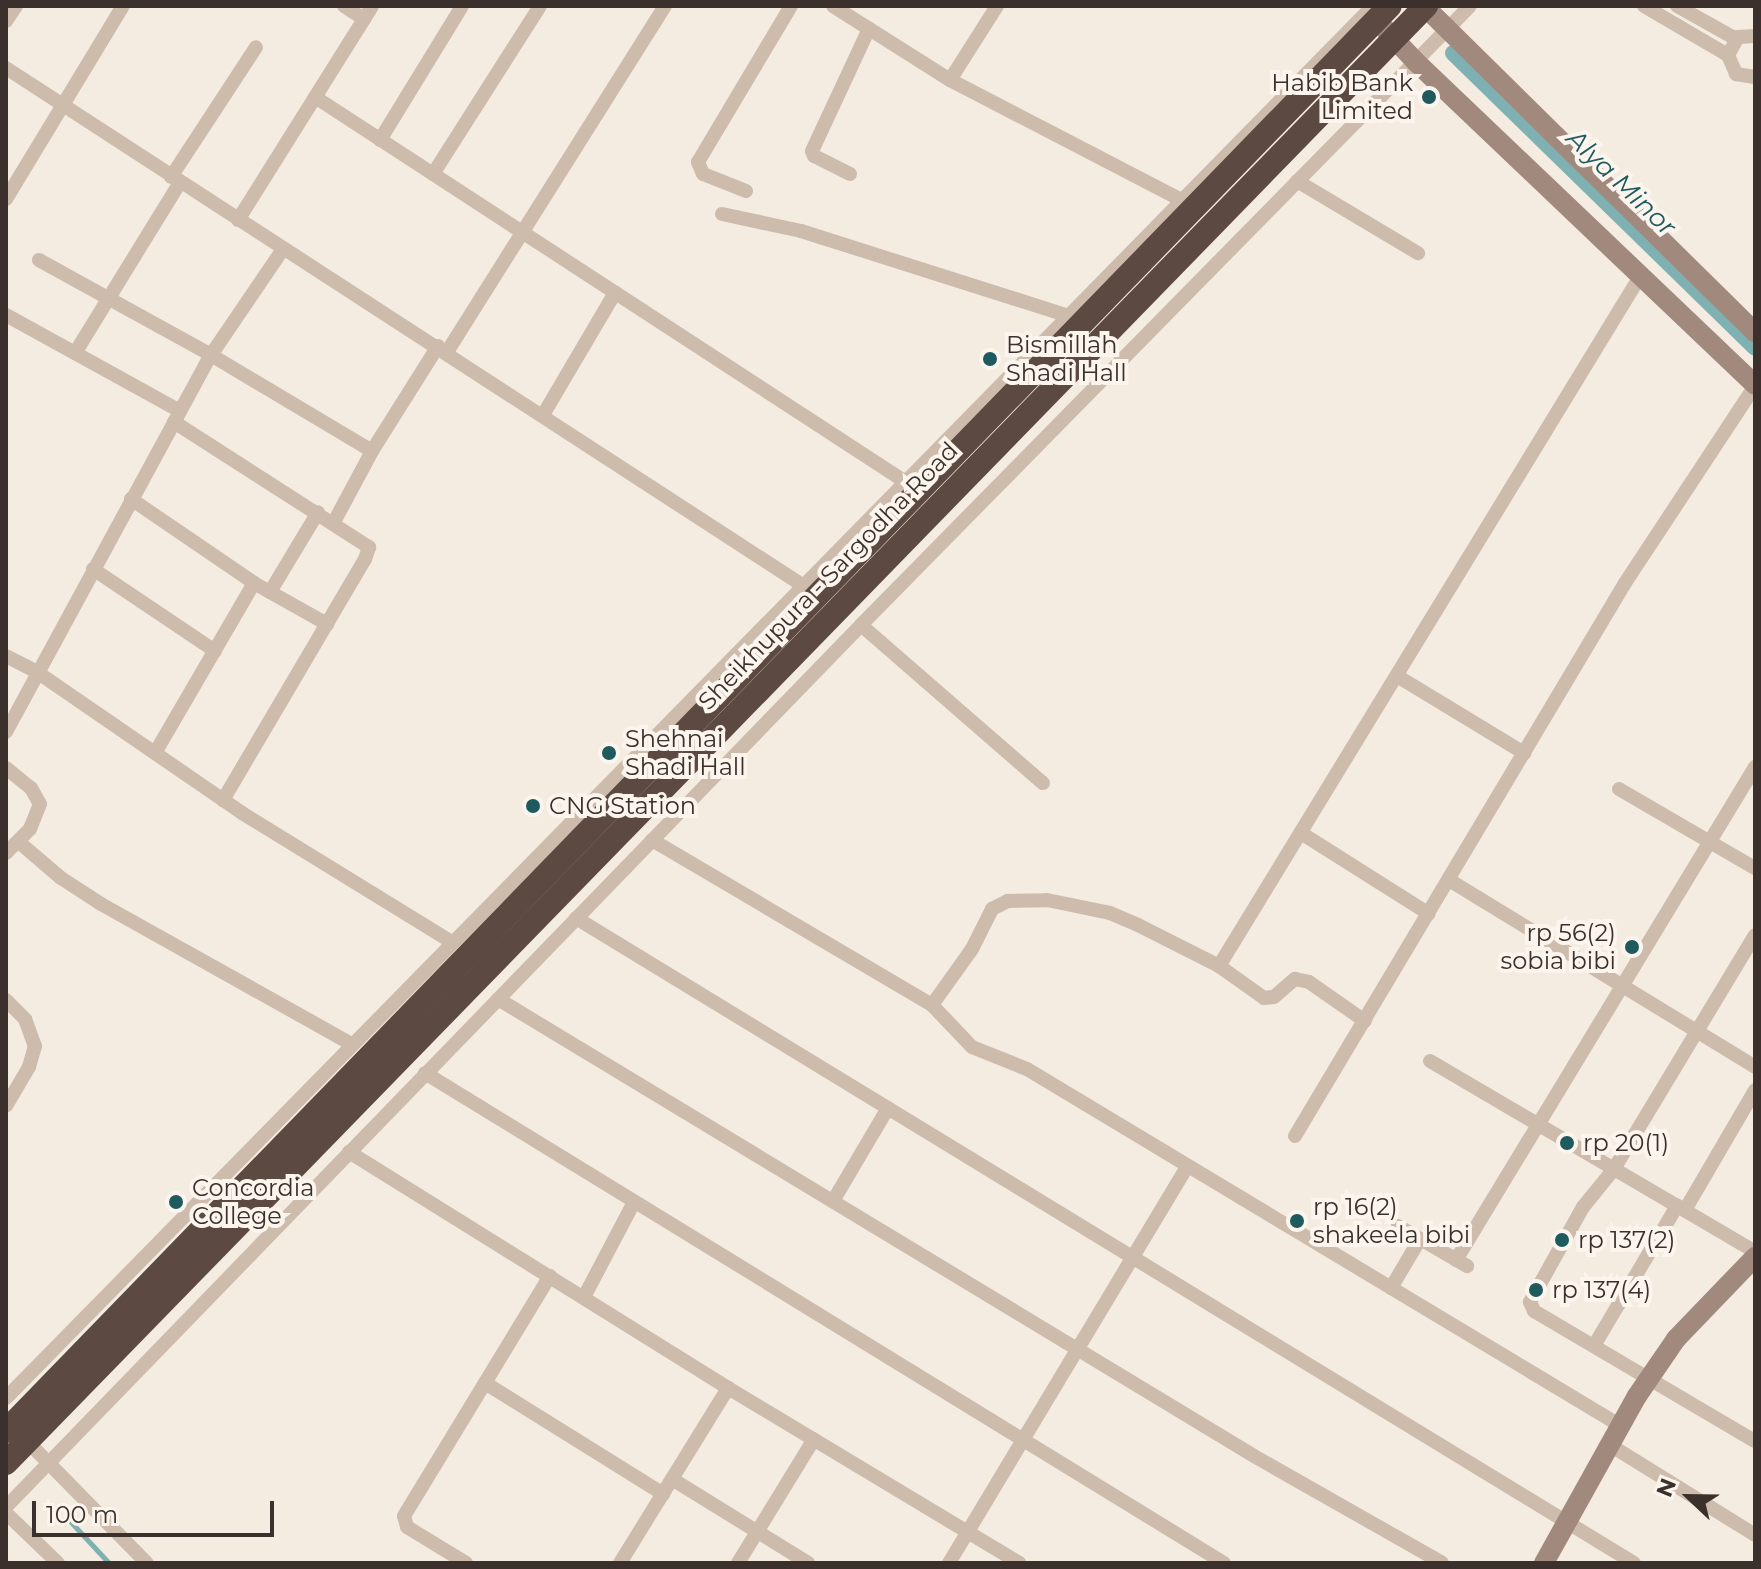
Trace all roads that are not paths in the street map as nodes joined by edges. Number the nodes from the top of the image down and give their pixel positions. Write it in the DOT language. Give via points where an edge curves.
graph roads {
  1 [pos="16,6"];
  2 [pos="123,6"];
  3 [pos="344,6"];
  4 [pos="462,6"];
  5 [pos="540,6"];
  6 [pos="665,6"];
  7 [pos="791,6"];
  8 [pos="833,6"];
  9 [pos="997,6"];
  10 [pos="1425,6"];
  11 [pos="1470,6"];
  12 [pos="1644,6"];
  13 [pos="1677,6"];
  14 [pos="1375,9"];
  15 [pos="368,12"];
  16 [pos="6,21"];
  17 [pos="1449,27"];
  18 [pos="869,29"];
  19 [pos="1755,36"];
  20 [pos="1393,37"];
  21 [pos="1736,39"];
  22 [pos="256,47"];
  23 [pos="1728,55"];
  24 [pos="1415,61"];
  25 [pos="6,68"];
  26 [pos="1755,77"];
  27 [pos="950,80"];
  28 [pos="315,97"];
  29 [pos="62,106"];
  30 [pos="380,140"];
  31 [pos="433,174"];
  32 [pos="850,174"];
  33 [pos="176,180"];
  34 [pos="1297,181"];
  35 [pos="746,191"];
  36 [pos="6,199"];
  37 [pos="1180,199"];
  38 [pos="722,214"];
  39 [pos="238,220"];
  40 [pos="524,234"];
  41 [pos="283,249"];
  42 [pos="1418,253"];
  43 [pos="39,260"];
  44 [pos="1641,275"];
  45 [pos="615,293"];
  46 [pos="108,297"];
  47 [pos="6,315"];
  48 [pos="1066,315"];
  49 [pos="1755,332"];
  50 [pos="442,349"];
  51 [pos="75,353"];
  52 [pos="211,355"];
  53 [pos="1755,386"];
  54 [pos="543,415"];
  55 [pos="177,416"];
  56 [pos="372,451"];
  57 [pos="904,481"];
  58 [pos="131,499"];
  59 [pos="318,512"];
  60 [pos="334,522"];
  61 [pos="93,569"];
  62 [pos="254,583"];
  63 [pos="802,585"];
  64 [pos="270,592"];
  65 [pos="327,624"];
  66 [pos="861,625"];
  67 [pos="215,651"];
  68 [pos="6,656"];
  69 [pos="37,672"];
  70 [pos="1397,676"];
  71 [pos="6,732"];
  72 [pos="155,753"];
  73 [pos="1524,753"];
  74 [pos="1755,767"];
  75 [pos="6,768"];
  76 [pos="1043,783"];
  77 [pos="1619,789"];
  78 [pos="223,800"];
  79 [pos="1301,833"];
  80 [pos="652,840"];
  81 [pos="1709,842"];
  82 [pos="20,843"];
  83 [pos="6,853"];
  84 [pos="1755,868"];
  85 [pos="1449,880"];
  86 [pos="1429,914"];
  87 [pos="576,918"];
  88 [pos="1755,935"];
  89 [pos="452,942"];
  90 [pos="1219,966"];
  91 [pos="1622,984"];
  92 [pos="498,999"];
  93 [pos="6,1000"];
  94 [pos="932,1005"];
  95 [pos="1365,1021"];
  96 [pos="1698,1030"];
  97 [pos="352,1044"];
  98 [pos="1430,1061"];
  99 [pos="1755,1067"];
  100 [pos="425,1073"];
  101 [pos="1755,1090"];
  102 [pos="6,1106"];
  103 [pos="888,1108"];
  104 [pos="1537,1123"];
  105 [pos="1295,1136"];
  106 [pos="349,1152"];
  107 [pos="1188,1166"];
  108 [pos="1614,1169"];
  109 [pos="833,1201"];
  110 [pos="634,1202"];
  111 [pos="1681,1208"];
  112 [pos="1398,1226"];
  113 [pos="1420,1239"];
  114 [pos="1755,1254"];
  115 [pos="1133,1257"];
  116 [pos="550,1276"];
  117 [pos="1391,1288"];
  118 [pos="584,1297"];
  119 [pos="1595,1344"];
  120 [pos="1078,1348"];
  121 [pos="1650,1377"];
  122 [pos="485,1383"];
  123 [pos="728,1388"];
  124 [pos="6,1398"];
  125 [pos="1621,1426"];
  126 [pos="12,1430"];
  127 [pos="814,1439"];
  128 [pos="1024,1440"];
  129 [pos="1755,1441"];
  130 [pos="1610,1445"];
  131 [pos="6,1463"];
  132 [pos="51,1463"];
  133 [pos="672,1479"];
  134 [pos="663,1494"];
  135 [pos="6,1510"];
  136 [pos="1566,1523"];
  137 [pos="757,1532"];
  138 [pos="968,1532"];
  139 [pos="1755,1535"];
  140 [pos="623,1558"];
  141 [pos="1433,1561"];
  142 [pos="58,1563"];
  143 [pos="147,1563"];
  144 [pos="466,1563"];
  145 [pos="641,1563"];
  146 [pos="738,1563"];
  147 [pos="808,1563"];
  148 [pos="949,1563"];
  149 [pos="1019,1563"];
  150 [pos="1224,1563"];
  151 [pos="1544,1563"];
  152 [pos="1634,1563"];
  1 -- 16 [label="street"];
  2 -- 29 [label="street"];
  3 -- 15 [label="street"];
  4 -- 30 [label="street"];
  5 -- 31 [label="street"];
  6 -- 40 [label="street"];
  7 -- 35 [label="street" via="698,162 703,174"];
  8 -- 18 [label="street"];
  9 -- 27 [label="street"];
  10 -- 17 [label="street"];
  10 -- 20 [label="highway, Sheikhupura - Sargodha Road"];
  11 -- 17 [label="street"];
  12 -- 23 [label="street"];
  13 -- 21 [label="street"];
  14 -- 20 [label="street"];
  14 -- 37 [label="street"];
  14 -- 126 [label="highway, Sheikhupura - Sargodha Road"];
  15 -- 28 [label="street"];
  17 -- 24 [label="street"];
  17 -- 49 [label="street"];
  18 -- 27 [label="street"];
  18 -- 32 [label="street" via="812,151"];
  19 -- 21 [label="street"];
  20 -- 24 [label="street"];
  20 -- 126 [label="highway, Sheikhupura - Sargodha Road"];
  21 -- 23 [label="street"];
  22 -- 33 [label="street"];
  23 -- 26 [label="street" via="1736,74"];
  24 -- 34 [label="street"];
  24 -- 44 [label="street"];
  25 -- 29 [label="street"];
  27 -- 37 [label="street"];
  28 -- 30 [label="street"];
  28 -- 39 [label="street"];
  29 -- 33 [label="street"];
  29 -- 36 [label="street"];
  30 -- 31 [label="street"];
  31 -- 40 [label="street"];
  33 -- 39 [label="street"];
  33 -- 46 [label="street"];
  34 -- 42 [label="street"];
  34 -- 66 [label="street"];
  37 -- 48 [label="street"];
  38 -- 48 [label="street" via="801,231"];
  39 -- 41 [label="street"];
  40 -- 45 [label="street"];
  40 -- 50 [label="street"];
  41 -- 50 [label="street"];
  41 -- 52 [label="street"];
  43 -- 46 [label="street"];
  44 -- 53 [label="street"];
  44 -- 70 [label="street"];
  45 -- 54 [label="street"];
  45 -- 57 [label="street"];
  46 -- 51 [label="street"];
  46 -- 52 [label="street"];
  47 -- 51 [label="street"];
  48 -- 57 [label="street"];
  50 -- 54 [label="street"];
  50 -- 56 [label="street"];
  51 -- 55 [label="street"];
  52 -- 55 [label="street"];
  52 -- 56 [label="street"];
  53 -- 73 [label="street" via="1625,583"];
  54 -- 63 [label="street"];
  55 -- 58 [label="street"];
  55 -- 59 [label="street"];
  56 -- 60 [label="street"];
  57 -- 63 [label="street"];
  58 -- 61 [label="street"];
  58 -- 62 [label="street"];
  59 -- 60 [label="street"];
  59 -- 64 [label="street"];
  60 -- 65 [label="street" via="369,547"];
  61 -- 67 [label="street"];
  61 -- 69 [label="street"];
  62 -- 64 [label="street"];
  62 -- 67 [label="street"];
  63 -- 89 [label="street"];
  64 -- 65 [label="street"];
  65 -- 78 [label="street"];
  66 -- 76 [label="street"];
  66 -- 80 [label="street"];
  67 -- 72 [label="street"];
  68 -- 69 [label="street"];
  69 -- 71 [label="street"];
  69 -- 72 [label="street"];
  70 -- 73 [label="street"];
  70 -- 79 [label="street"];
  72 -- 78 [label="street"];
  73 -- 85 [label="street"];
  74 -- 81 [label="street"];
  75 -- 82 [label="street" via="31,788 40,804"];
  77 -- 81 [label="street"];
  78 -- 89 [label="street"];
  79 -- 86 [label="street"];
  79 -- 90 [label="street"];
  80 -- 87 [label="street"];
  80 -- 94 [label="street"];
  81 -- 84 [label="street"];
  81 -- 91 [label="street"];
  82 -- 83 [label="street"];
  82 -- 97 [label="street" via="101,904"];
  85 -- 86 [label="street"];
  85 -- 91 [label="street"];
  86 -- 95 [label="street"];
  87 -- 92 [label="street"];
  87 -- 103 [label="street"];
  88 -- 96 [label="street"];
  89 -- 97 [label="street"];
  90 -- 94 [label="street" via="1110,913 1047,900 1017,900 992,909 972,949"];
  90 -- 95 [label="street" via="1264,998 1301,979"];
  91 -- 96 [label="street"];
  91 -- 104 [label="street"];
  92 -- 100 [label="street"];
  92 -- 109 [label="street"];
  93 -- 102 [label="street" via="25,1019 35,1046"];
  94 -- 107 [label="street" via="972,1047 1027,1069"];
  95 -- 105 [label="street"];
  96 -- 99 [label="street"];
  96 -- 108 [label="street"];
  97 -- 124 [label="street"];
  98 -- 104 [label="street"];
  100 -- 106 [label="street"];
  100 -- 110 [label="street"];
  101 -- 111 [label="street"];
  103 -- 109 [label="street"];
  103 -- 115 [label="street"];
  104 -- 108 [label="street"];
  104 -- 113 [label="street" via="1461,1263"];
  106 -- 116 [label="street"];
  106 -- 132 [label="street"];
  107 -- 115 [label="street"];
  107 -- 117 [label="street"];
  108 -- 111 [label="street"];
  108 -- 119 [label="street" via="1583,1207 1530,1302 1532,1309"];
  109 -- 120 [label="street"];
  110 -- 118 [label="street"];
  110 -- 128 [label="street"];
  111 -- 114 [label="street"];
  111 -- 119 [label="street"];
  112 -- 113 [label="street"];
  113 -- 117 [label="street"];
  114 -- 121 [label="street" via="1676,1339"];
  115 -- 120 [label="street"];
  115 -- 136 [label="street"];
  116 -- 118 [label="street"];
  116 -- 122 [label="street"];
  117 -- 125 [label="street"];
  118 -- 123 [label="street"];
  119 -- 121 [label="street"];
  120 -- 128 [label="street"];
  120 -- 141 [label="street"];
  121 -- 125 [label="street"];
  121 -- 129 [label="street"];
  122 -- 134 [label="street"];
  122 -- 144 [label="street" via="404,1516 407,1527"];
  123 -- 127 [label="street"];
  123 -- 133 [label="street"];
  125 -- 130 [label="street"];
  126 -- 131 [label="highway, Sheikhupura - Sargodha Road"];
  126 -- 132 [label="street"];
  127 -- 137 [label="street"];
  127 -- 138 [label="street"];
  128 -- 138 [label="street"];
  128 -- 150 [label="street"];
  130 -- 136 [label="street"];
  130 -- 139 [label="street"];
  132 -- 135 [label="street"];
  132 -- 143 [label="street"];
  133 -- 134 [label="street"];
  133 -- 137 [label="street"];
  134 -- 140 [label="street"];
  135 -- 142 [label="street"];
  136 -- 151 [label="street"];
  136 -- 152 [label="street"];
  137 -- 146 [label="street"];
  137 -- 147 [label="street"];
  138 -- 148 [label="street"];
  138 -- 149 [label="street"];
  140 -- 145 [label="street"];
}
